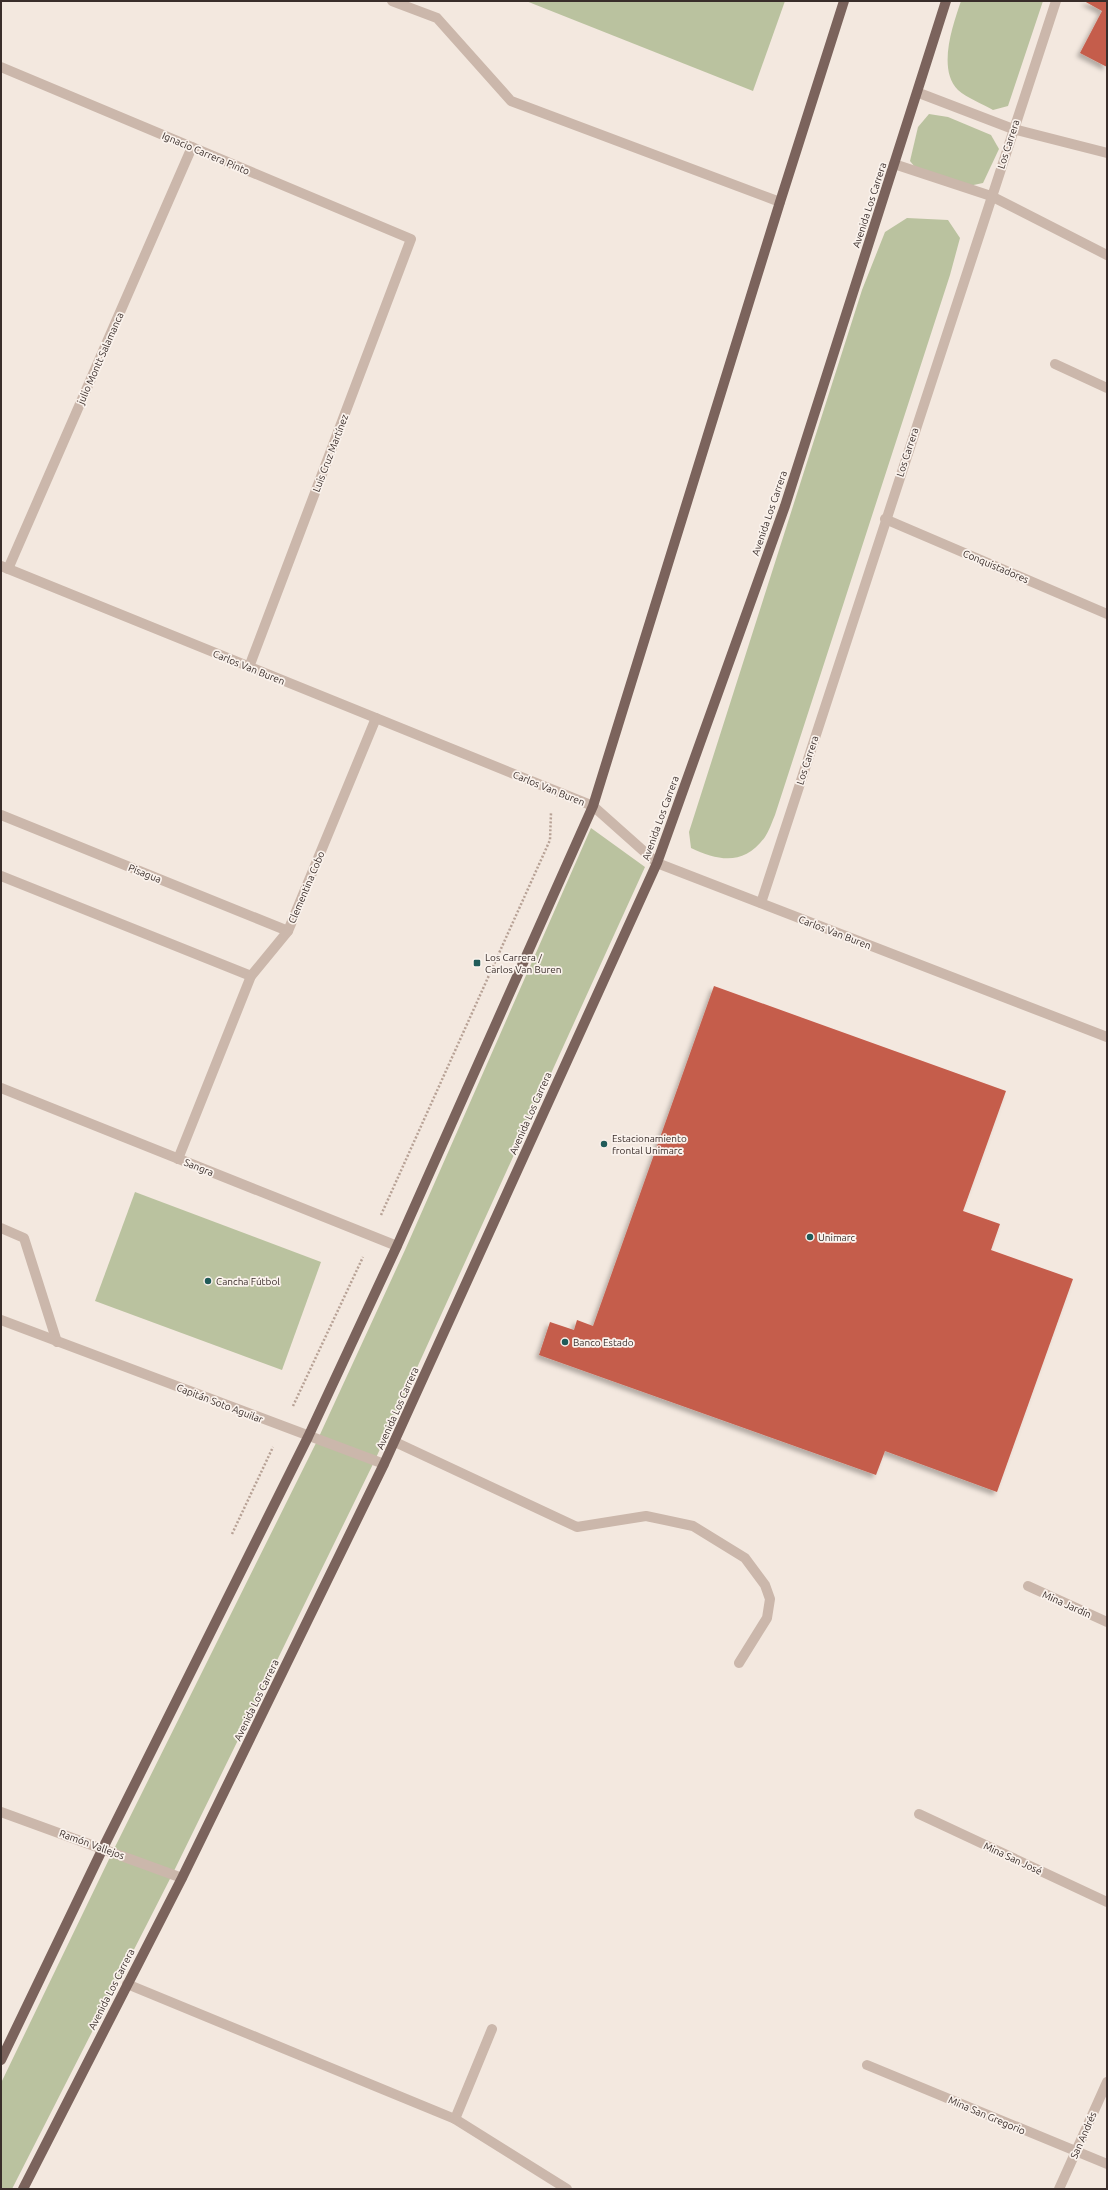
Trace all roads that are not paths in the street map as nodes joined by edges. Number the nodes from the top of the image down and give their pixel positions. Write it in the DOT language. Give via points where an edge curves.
graph roads {
  1 [pos="392,1"];
  2 [pos="844,1"];
  3 [pos="946,1"];
  4 [pos="1056,1"];
  5 [pos="1,68"];
  6 [pos="918,93"];
  7 [pos="1013,129"];
  8 [pos="192,147"];
  9 [pos="1107,153"];
  10 [pos="894,164"];
  11 [pos="991,196"];
  12 [pos="780,202"];
  13 [pos="411,239"];
  14 [pos="1107,255"];
  15 [pos="1055,364"];
  16 [pos="1107,388"];
  17 [pos="885,519"];
  18 [pos="5,567"];
  19 [pos="1107,614"];
  20 [pos="249,667"];
  21 [pos="376,718"];
  22 [pos="593,806"];
  23 [pos="1,815"];
  24 [pos="657,863"];
  25 [pos="1,876"];
  26 [pos="761,903"];
  27 [pos="288,931"];
  28 [pos="251,976"];
  29 [pos="1107,1037"];
  30 [pos="1,1088"];
  31 [pos="178,1159"];
  32 [pos="1,1228"];
  33 [pos="396,1246"];
  34 [pos="1,1320"];
  35 [pos="57,1342"];
  36 [pos="308,1437"];
  37 [pos="395,1442"];
  38 [pos="384,1464"];
  39 [pos="1028,1586"];
  40 [pos="1107,1622"];
  41 [pos="739,1663"];
  42 [pos="1,1812"];
  43 [pos="919,1814"];
  44 [pos="103,1848"];
  45 [pos="182,1878"];
  46 [pos="1107,1902"];
  47 [pos="127,1984"];
  48 [pos="492,2029"];
  49 [pos="1,2060"];
  50 [pos="867,2065"];
  51 [pos="1107,2082"];
  52 [pos="455,2119"];
  53 [pos="1076,2152"];
  54 [pos="1107,2164"];
  55 [pos="23,2189"];
  56 [pos="567,2189"];
  57 [pos="1059,2189"];
  1 -- 12 [label="street" via="437,18 511,101"];
  2 -- 12 [label="main road"];
  3 -- 6 [label="main road, Avenida Los Carrera"];
  4 -- 7 [label="street, Los Carrera"];
  5 -- 8 [label="street, Ignacio Carrera Pinto"];
  6 -- 7 [label="street"];
  6 -- 10 [label="main road, Avenida Los Carrera"];
  7 -- 9 [label="street"];
  7 -- 11 [label="street, Los Carrera"];
  8 -- 13 [label="street, Ignacio Carrera Pinto"];
  8 -- 18 [label="street, julio Montt Salamanca"];
  10 -- 11 [label="street"];
  10 -- 24 [label="main road, Avenida Los Carrera" via="785,506"];
  11 -- 14 [label="street"];
  11 -- 17 [label="street, Los Carrera"];
  12 -- 22 [label="main road"];
  13 -- 20 [label="street, Luis Cruz Martínez"];
  15 -- 16 [label="street"];
  17 -- 19 [label="street, Conquistadores"];
  17 -- 26 [label="street, Los Carrera"];
  18 -- 20 [label="street, Carlos Van Buren"];
  20 -- 21 [label="street, Carlos Van Buren"];
  21 -- 22 [label="street, Carlos Van Buren"];
  21 -- 27 [label="street, Clementina Cobo"];
  22 -- 24 [label="street, Carlos Van Buren"];
  22 -- 33 [label="main road"];
  23 -- 27 [label="street, Pisagua"];
  24 -- 26 [label="street, Carlos Van Buren"];
  24 -- 37 [label="main road, Avenida Los Carrera"];
  25 -- 28 [label="street"];
  26 -- 29 [label="street, Carlos Van Buren"];
  27 -- 28 [label="street, Clementina Cobo"];
  28 -- 31 [label="street, Clementina Cobo"];
  30 -- 31 [label="street, Sangra"];
  31 -- 33 [label="street, Sangra"];
  32 -- 35 [label="street" via="24,1238"];
  33 -- 36 [label="main road"];
  34 -- 35 [label="street, Capitán Soto Aguilar"];
  35 -- 36 [label="street, Capitán Soto Aguilar"];
  36 -- 38 [label="street, Capitán Soto Aguilar"];
  36 -- 44 [label="main road"];
  37 -- 38 [label="main road, Avenida Los Carrera"];
  37 -- 41 [label="street" via="577,1527 646,1516 693,1526 745,1558 765,1585 770,1600 767,1618"];
  38 -- 45 [label="main road, Avenida Los Carrera"];
  39 -- 40 [label="street, Mina Jardín"];
  42 -- 44 [label="street, Ramón Vallejos"];
  43 -- 46 [label="street, Mina San José"];
  44 -- 45 [label="street, Ramón Vallejos"];
  44 -- 49 [label="main road"];
  45 -- 47 [label="main road, Avenida Los Carrera"];
  47 -- 52 [label="street"];
  47 -- 55 [label="main road, Avenida Los Carrera"];
  48 -- 52 [label="street"];
  50 -- 53 [label="street, Mina San Gregorio"];
  51 -- 53 [label="street, San Andrés"];
  52 -- 56 [label="street"];
  53 -- 54 [label="street, Mina San Gregorio"];
  53 -- 57 [label="street, San Andrés"];
}
